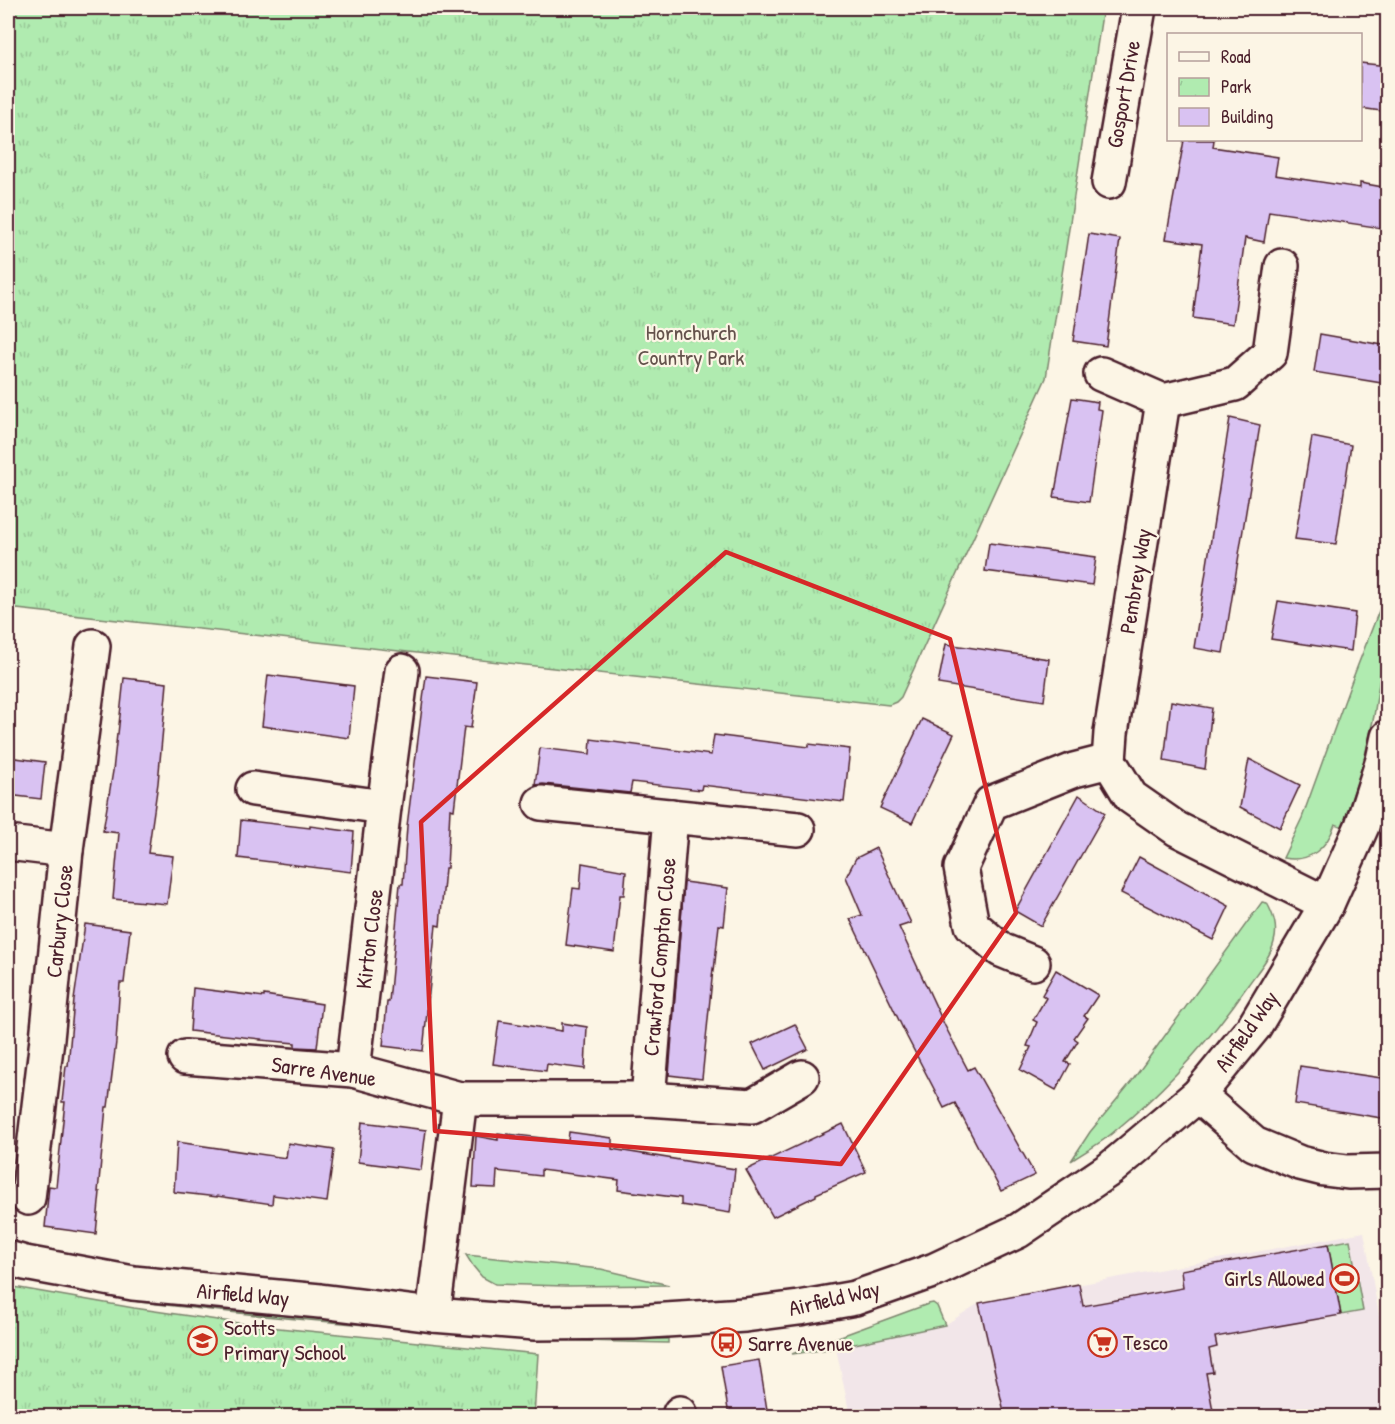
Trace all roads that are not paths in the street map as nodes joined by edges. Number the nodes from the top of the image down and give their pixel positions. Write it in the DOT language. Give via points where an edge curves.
graph roads {
  1 [pos="1138,8"];
  2 [pos="1109,182"];
  3 [pos="1282,266"];
  4 [pos="1101,374"];
  5 [pos="1163,401"];
  6 [pos="93,646"];
  7 [pos="402,671"];
  8 [pos="1388,737"];
  9 [pos="1109,761"];
  10 [pos="253,789"];
  11 [pos="541,803"];
  12 [pos="384,807"];
  13 [pos="671,816"];
  14 [pos="798,830"];
  15 [pos="8,843"];
  16 [pos="66,850"];
  17 [pos="1327,904"];
  18 [pos="1033,963"];
  19 [pos="185,1057"];
  20 [pos="353,1070"];
  21 [pos="802,1077"];
  22 [pos="1198,1095"];
  23 [pos="648,1099"];
  24 [pos="460,1100"];
  25 [pos="1388,1171"];
  26 [pos="28,1197"];
  27 [pos="8,1258"];
  28 [pos="433,1315"];
  1 -- 2 [label="street, Gosport Drive"];
  3 -- 5 [label="street" via="1269,353 1236,384"];
  4 -- 5 [label="street"];
  5 -- 9 [label="street, Pembrey Way"];
  6 -- 16 [label="street, Carbury Close"];
  7 -- 12 [label="street, Kirton Close"];
  8 -- 17 [label="street, Airfield Way" via="1362,826"];
  9 -- 17 [label="street" via="1131,797 1177,829"];
  9 -- 18 [label="street" via="991,802 961,868 972,926 1001,950"];
  10 -- 12 [label="street"];
  11 -- 13 [label="street"];
  12 -- 20 [label="street, Kirton Close"];
  13 -- 14 [label="street"];
  13 -- 23 [label="street, Crawford Compton Close"];
  15 -- 16 [label="street"];
  16 -- 26 [label="street, Carbury Close"];
  17 -- 22 [label="street, Airfield Way" via="1254,1027"];
  19 -- 20 [label="street, Sarre Avenue"];
  20 -- 24 [label="street, Sarre Avenue"];
  21 -- 23 [label="street, Sarre Avenue" via="752,1106"];
  22 -- 25 [label="street" via="1254,1144 1300,1163 1347,1172"];
  22 -- 28 [label="street, Airfield Way" via="1110,1169 1018,1231 935,1270 855,1298 745,1315 634,1322 535,1323"];
  23 -- 24 [label="street, Sarre Avenue"];
  24 -- 28 [label="street"];
  27 -- 28 [label="street, Airfield Way" via="133,1283"];
}
